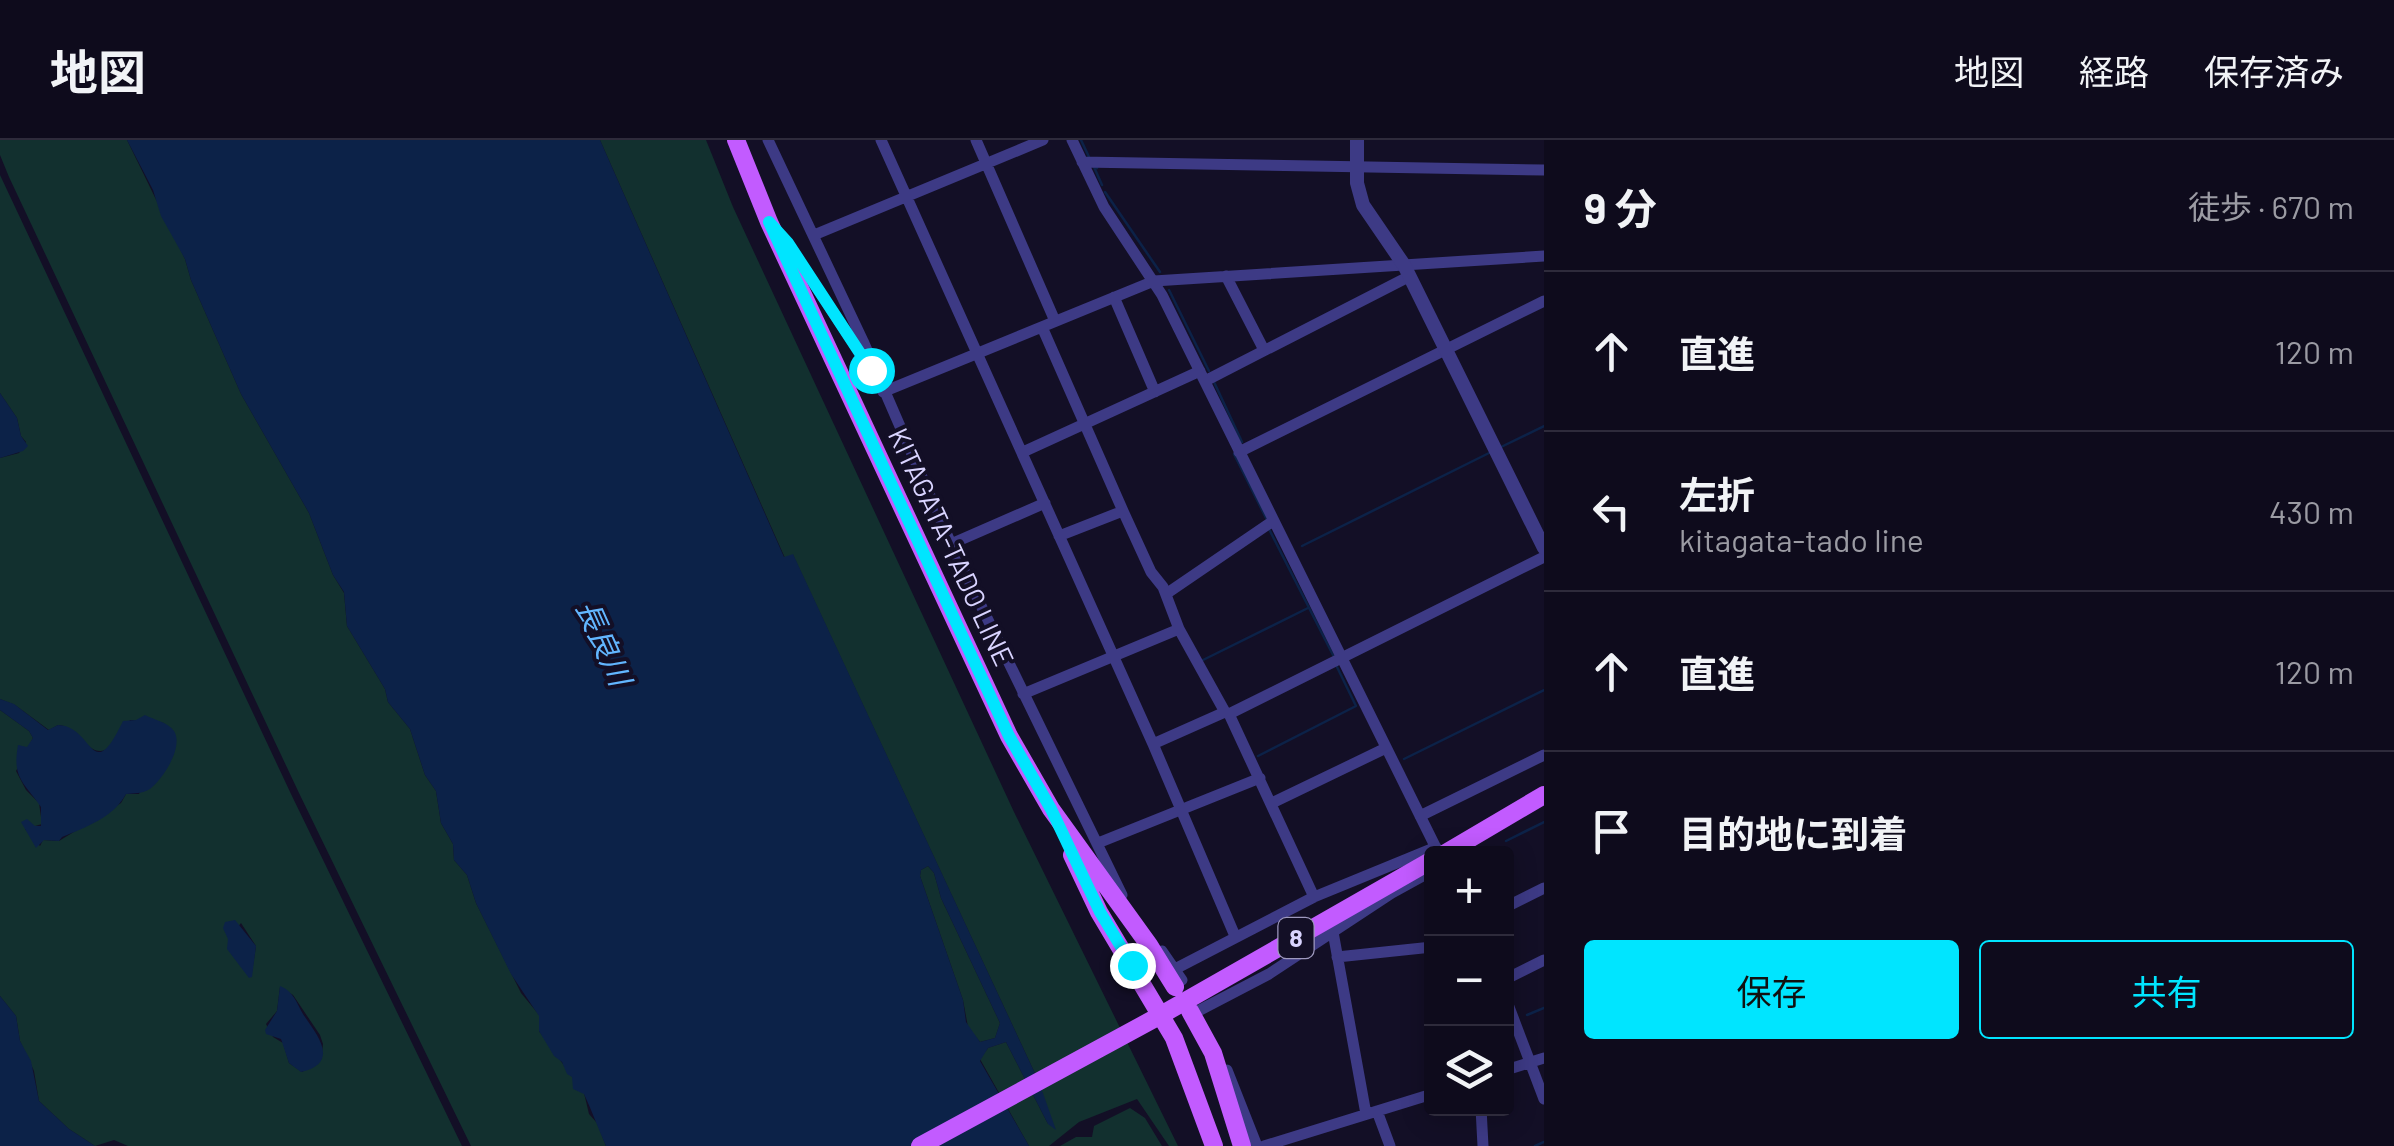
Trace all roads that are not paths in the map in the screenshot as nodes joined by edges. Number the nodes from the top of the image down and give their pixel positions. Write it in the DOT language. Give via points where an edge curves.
graph roads {
  1 [pos="736,140"];
  2 [pos="768,140"];
  3 [pos="881,140"];
  4 [pos="976,140"];
  5 [pos="1043,140"];
  6 [pos="1072,140"];
  7 [pos="1357,140"];
  8 [pos="1023,144"];
  9 [pos="1082,162"];
  10 [pos="986,164"];
  11 [pos="1356,166"];
  12 [pos="1544,170"];
  13 [pos="907,197"];
  14 [pos="769,222"];
  15 [pos="814,235"];
  16 [pos="1544,256"];
  17 [pos="1407,270"];
  18 [pos="1226,276"];
  19 [pos="1154,281"];
  20 [pos="1114,297"];
  21 [pos="1544,301"];
  22 [pos="1055,322"];
  23 [pos="1042,327"];
  24 [pos="1264,350"];
  25 [pos="1446,350"];
  26 [pos="978,353"];
  27 [pos="1202,376"];
  28 [pos="883,392"];
  29 [pos="1155,392"];
  30 [pos="1084,425"];
  31 [pos="1023,452"];
  32 [pos="1239,452"];
  33 [pos="1045,503"];
  34 [pos="1123,511"];
  35 [pos="1273,522"];
  36 [pos="1059,536"];
  37 [pos="951,544"];
  38 [pos="1544,548"];
  39 [pos="1544,558"];
  40 [pos="1166,594"];
  41 [pos="1179,629"];
  42 [pos="1114,656"];
  43 [pos="1341,658"];
  44 [pos="1022,694"];
  45 [pos="1227,713"];
  46 [pos="1153,744"];
  47 [pos="1386,748"];
  48 [pos="1544,754"];
  49 [pos="1260,778"];
  50 [pos="1544,795"];
  51 [pos="1272,804"];
  52 [pos="1051,809"];
  53 [pos="1181,810"];
  54 [pos="1420,816"];
  55 [pos="1098,843"];
  56 [pos="1433,846"];
  57 [pos="1452,846"];
  58 [pos="1424,859"];
  59 [pos="1424,862"];
  60 [pos="1424,876"];
  61 [pos="1544,888"];
  62 [pos="1314,897"];
  63 [pos="1514,903"];
  64 [pos="1333,932"];
  65 [pos="1234,936"];
  66 [pos="1424,948"];
  67 [pos="1337,957"];
  68 [pos="1544,960"];
  69 [pos="1514,975"];
  70 [pos="1177,979"];
  71 [pos="1194,1006"];
  72 [pos="1160,1015"];
  73 [pos="1514,1020"];
  74 [pos="1544,1058"];
  75 [pos="1530,1062"];
  76 [pos="1514,1067"];
  77 [pos="1424,1096"];
  78 [pos="1544,1099"];
  79 [pos="1372,1112"];
  80 [pos="1482,1116"];
  81 [pos="920,1146"];
  82 [pos="1214,1146"];
  83 [pos="1242,1146"];
  84 [pos="1261,1146"];
  85 [pos="1390,1146"];
  86 [pos="1484,1146"];
  1 -- 14 [label="main road, KITAGATA-TADO LINE"];
  2 -- 15 [label="street"];
  3 -- 13 [label="street"];
  4 -- 10 [label="street"];
  5 -- 8 [label="street"];
  6 -- 9 [label="street"];
  7 -- 11 [label="street"];
  8 -- 10 [label="street"];
  9 -- 11 [label="street"];
  9 -- 19 [label="street"];
  10 -- 13 [label="street"];
  10 -- 22 [label="street"];
  11 -- 12 [label="street"];
  11 -- 17 [label="street" via="1362,205"];
  13 -- 15 [label="street"];
  13 -- 26 [label="street"];
  14 -- 28 [label="street"];
  14 -- 52 [label="main road, KITAGATA-TADO LINE" via="1009,736"];
  15 -- 28 [label="street"];
  16 -- 17 [label="street"];
  17 -- 18 [label="street"];
  17 -- 24 [label="street"];
  17 -- 25 [label="street"];
  18 -- 19 [label="street"];
  18 -- 24 [label="street"];
  19 -- 20 [label="street"];
  19 -- 27 [label="street"];
  20 -- 22 [label="street"];
  20 -- 29 [label="street"];
  21 -- 25 [label="street"];
  22 -- 23 [label="street"];
  23 -- 26 [label="street"];
  23 -- 30 [label="street"];
  24 -- 27 [label="street"];
  25 -- 32 [label="street"];
  25 -- 38 [label="street"];
  26 -- 28 [label="street"];
  26 -- 31 [label="street"];
  27 -- 29 [label="street"];
  27 -- 32 [label="street"];
  28 -- 37 [label="street"];
  29 -- 30 [label="street"];
  30 -- 31 [label="street"];
  30 -- 34 [label="street"];
  31 -- 33 [label="street"];
  32 -- 35 [label="street"];
  33 -- 36 [label="street"];
  33 -- 37 [label="street"];
  34 -- 36 [label="street"];
  34 -- 40 [label="street"];
  35 -- 40 [label="street"];
  35 -- 43 [label="street"];
  36 -- 42 [label="street"];
  37 -- 44 [label="street"];
  39 -- 43 [label="street"];
  40 -- 41 [label="street"];
  41 -- 42 [label="street"];
  41 -- 45 [label="street"];
  42 -- 44 [label="street"];
  42 -- 46 [label="street"];
  43 -- 45 [label="street"];
  43 -- 47 [label="street"];
  44 -- 55 [label="street"];
  45 -- 46 [label="street"];
  45 -- 49 [label="street"];
  46 -- 53 [label="street"];
  47 -- 51 [label="street"];
  47 -- 54 [label="street"];
  48 -- 54 [label="street"];
  49 -- 51 [label="street"];
  49 -- 53 [label="street"];
  50 -- 57 [label="main road, 8"];
  51 -- 62 [label="street"];
  52 -- 70 [label="main road"];
  52 -- 72 [label="main road"];
  53 -- 55 [label="street"];
  53 -- 65 [label="street"];
  54 -- 56 [label="street"];
  55 -- 70 [label="street" via="1119,891"];
  58 -- 62 [label="street"];
  59 -- 72 [label="main road, 8"];
  60 -- 64 [label="street"];
  61 -- 63 [label="street"];
  62 -- 65 [label="street"];
  64 -- 67 [label="street"];
  64 -- 71 [label="street" via="1270,974"];
  65 -- 70 [label="street"];
  66 -- 67 [label="street"];
  67 -- 79 [label="street"];
  68 -- 69 [label="street"];
  71 -- 83 [label="main road"];
  71 -- 84 [label="street" via="1217,1042"];
  72 -- 81 [label="main road, 8"];
  72 -- 82 [label="main road"];
  73 -- 75 [label="street"];
  74 -- 75 [label="street"];
  75 -- 76 [label="street"];
  75 -- 78 [label="street"];
  77 -- 79 [label="street"];
  79 -- 84 [label="street"];
  79 -- 85 [label="street"];
  80 -- 86 [label="street"];
}
